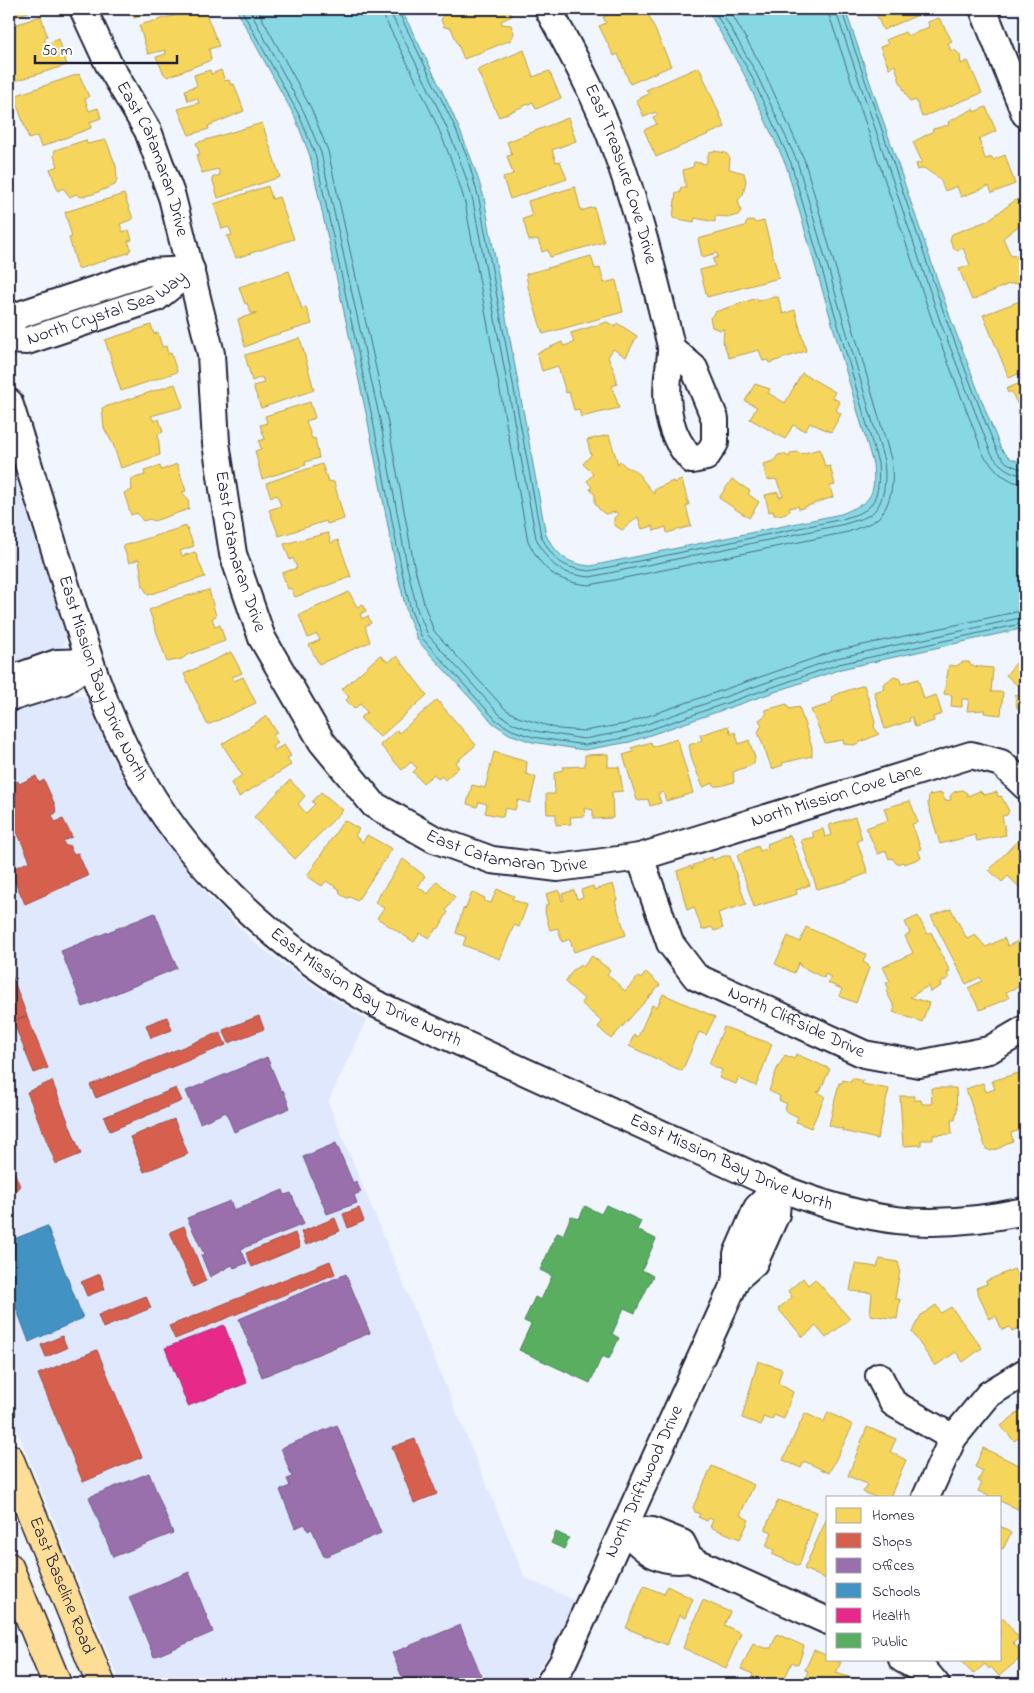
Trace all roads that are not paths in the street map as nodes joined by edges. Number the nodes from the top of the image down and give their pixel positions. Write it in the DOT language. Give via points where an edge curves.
graph roads {
  1 [pos="82,9"];
  2 [pos="548,9"];
  3 [pos="983,9"];
  4 [pos="1025,114"];
  5 [pos="191,270"];
  6 [pos="9,324"];
  7 [pos="9,340"];
  8 [pos="671,348"];
  9 [pos="9,402"];
  10 [pos="90,662"];
  11 [pos="9,680"];
  12 [pos="9,695"];
  13 [pos="1025,786"];
  14 [pos="640,857"];
  15 [pos="1025,1029"];
  16 [pos="778,1187"];
  17 [pos="1025,1211"];
  18 [pos="1025,1372"];
  19 [pos="879,1376"];
  20 [pos="953,1438"];
  21 [pos="9,1458"];
  22 [pos="926,1496"];
  23 [pos="624,1529"];
  24 [pos="9,1567"];
  25 [pos="826,1620"];
  26 [pos="904,1660"];
  27 [pos="57,1684"];
  28 [pos="101,1684"];
  29 [pos="549,1684"];
  30 [pos="936,1684"];
  1 -- 5 [label="street, East Catamaran Drive" via="108,63 148,131 172,197"];
  2 -- 8 [label="street, East Treasure Cove Drive" via="579,65 614,144 644,238"];
  3 -- 4 [label="street"];
  5 -- 6 [label="street, North Crystal Sea Way" via="148,272 19,315"];
  5 -- 7 [label="street, North Crystal Sea Way" via="156,298 27,341"];
  5 -- 14 [label="street, East Catamaran Drive" via="211,354 216,442 233,554 262,638 322,742 374,804 434,839 492,860 558,868"];
  9 -- 10 [label="street, East Mission Bay Drive North"];
  10 -- 11 [label="street" via="57,662"];
  10 -- 12 [label="street" via="64,681 16,696"];
  10 -- 16 [label="street, East Mission Bay Drive North" via="112,722 159,807 220,882 292,947 343,985 374,1003"];
  13 -- 14 [label="street, North Mission Cove Lane" via="1001,763 971,755"];
  14 -- 15 [label="street, North Cliffside Drive" via="670,944 696,977 864,1054 919,1064 990,1050"];
  16 -- 17 [label="street, East Mission Bay Drive North" via="858,1215 926,1224"];
  16 -- 23 [label="street, North Driftwood Drive" via="776,1214 754,1263 737,1278"];
  18 -- 20 [label="street" via="989,1394"];
  19 -- 20 [label="street" via="892,1403"];
  20 -- 22 [label="street"];
  21 -- 28 [label="main road, East Baseline Road"];
  23 -- 25 [label="street" via="652,1531 682,1543 690,1559"];
  23 -- 29 [label="street, North Driftwood Drive" via="563,1662"];
  24 -- 27 [label="main road"];
  26 -- 30 [label="street" via="926,1672"];
}
